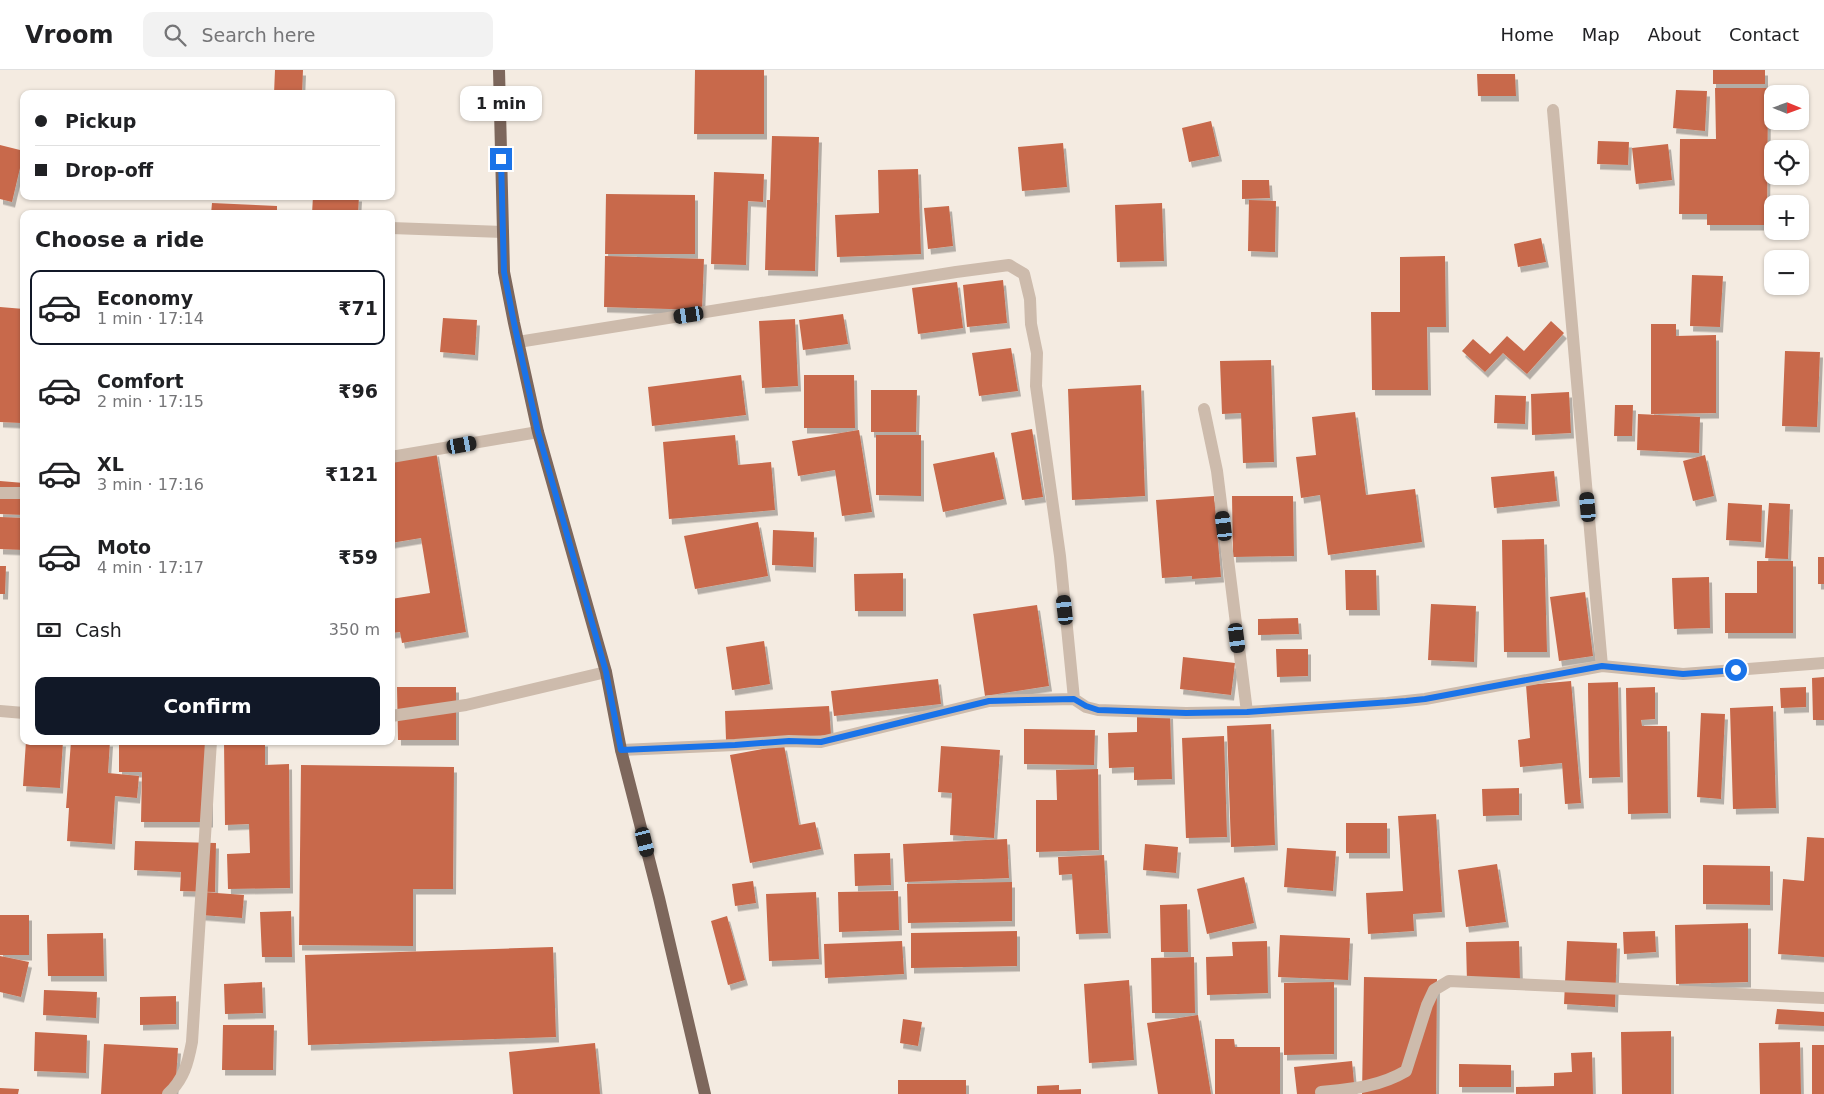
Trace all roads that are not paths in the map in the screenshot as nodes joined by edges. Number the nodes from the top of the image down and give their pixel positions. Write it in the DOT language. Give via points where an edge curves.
graph roads {
  1 [pos="499,70"];
  2 [pos="1553,110"];
  3 [pos="395,228"];
  4 [pos="503,232"];
  5 [pos="518,342"];
  6 [pos="1204,409"];
  7 [pos="538,432"];
  8 [pos="395,456"];
  9 [pos="0,493"];
  10 [pos="20,493"];
  11 [pos="1824,664"];
  12 [pos="1602,666"];
  13 [pos="606,672"];
  14 [pos="1074,699"];
  15 [pos="0,712"];
  16 [pos="1247,712"];
  17 [pos="20,713"];
  18 [pos="395,715"];
  19 [pos="211,745"];
  20 [pos="621,750"];
  21 [pos="1824,998"];
  22 [pos="1321,1092"];
  23 [pos="168,1094"];
  24 [pos="705,1094"];
  1 -- 4 [label="main road"];
  2 -- 12 [label="street"];
  3 -- 4 [label="street"];
  4 -- 5 [label="main road" via="504,272"];
  5 -- 7 [label="main road"];
  5 -- 14 [label="street" via="956,272 1009,266 1024,274 1037,353 1036,386 1060,556"];
  6 -- 16 [label="street" via="1216,471"];
  7 -- 8 [label="street"];
  7 -- 13 [label="main road"];
  9 -- 10 [label="street"];
  11 -- 12 [label="street" via="1683,674"];
  12 -- 16 [label="street" via="1425,699"];
  13 -- 18 [label="street" via="466,705"];
  13 -- 20 [label="main road"];
  14 -- 16 [label="street" via="1098,710"];
  14 -- 20 [label="street" via="989,701 821,742"];
  15 -- 17 [label="street"];
  19 -- 23 [label="street" via="192,1042 182,1078"];
  20 -- 24 [label="main road"];
  21 -- 22 [label="street" via="1448,981 1434,990 1430,997 1406,1071 1373,1086"];
}
